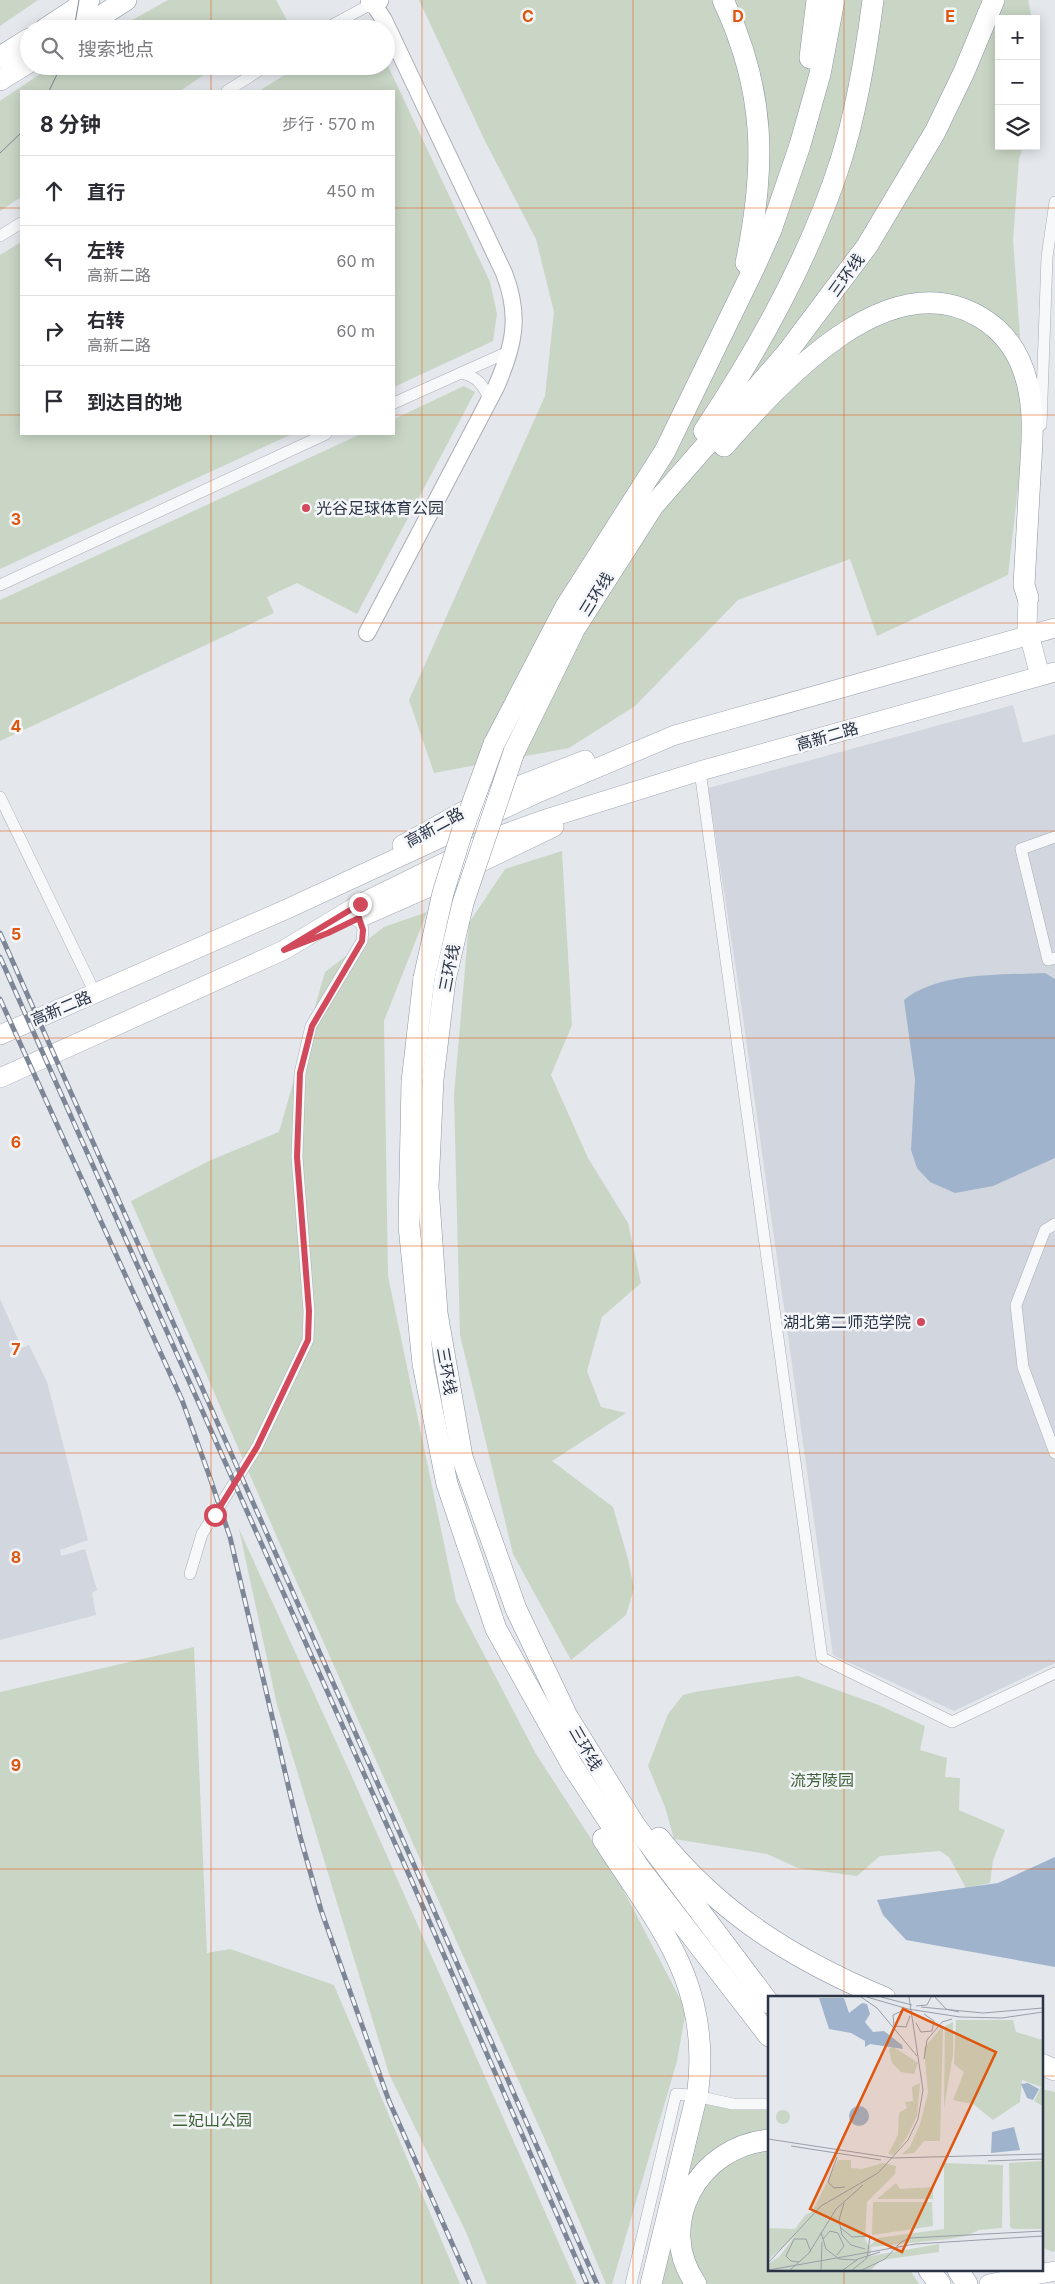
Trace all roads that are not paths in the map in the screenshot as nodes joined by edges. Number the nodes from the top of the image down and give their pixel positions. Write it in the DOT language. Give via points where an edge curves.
graph roads {
  1 [pos="80,0"];
  2 [pos="89,0"];
  3 [pos="126,0"];
  4 [pos="717,0"];
  5 [pos="723,0"];
  6 [pos="817,0"];
  7 [pos="834,0"];
  8 [pos="873,0"];
  9 [pos="994,0"];
  10 [pos="374,1"];
  11 [pos="56,20"];
  12 [pos="59,20"];
  13 [pos="95,20"];
  14 [pos="341,20"];
  15 [pos="384,20"];
  16 [pos="733,20"];
  17 [pos="395,42"];
  18 [pos="20,45"];
  19 [pos="0,57"];
  20 [pos="20,68"];
  21 [pos="252,75"];
  22 [pos="0,80"];
  23 [pos="229,90"];
  24 [pos="786,186"];
  25 [pos="1055,202"];
  26 [pos="20,224"];
  27 [pos="0,236"];
  28 [pos="734,310"];
  29 [pos="510,351"];
  30 [pos="462,373"];
  31 [pos="736,397"];
  32 [pos="489,400"];
  33 [pos="395,403"];
  34 [pos="324,435"];
  35 [pos="617,562"];
  36 [pos="0,585"];
  37 [pos="1028,598"];
  38 [pos="1055,628"];
  39 [pos="367,633"];
  40 [pos="1029,635"];
  41 [pos="1047,674"];
  42 [pos="700,771"];
  43 [pos="0,797"];
  44 [pos="599,803"];
  45 [pos="1055,837"];
  46 [pos="359,918"];
  47 [pos="284,950"];
  48 [pos="1055,958"];
  49 [pos="435,979"];
  50 [pos="95,994"];
  51 [pos="0,1035"];
  52 [pos="0,1078"];
  53 [pos="1055,1224"];
  54 [pos="1055,1453"];
  55 [pos="190,1574"];
  56 [pos="516,1609"];
  57 [pos="1055,1673"];
  58 [pos="531,1691"];
  59 [pos="881,1996"];
  60 [pos="768,2002"];
  61 [pos="768,2035"];
  62 [pos="1042,2064"];
  63 [pos="1055,2070"];
  64 [pos="1042,2080"];
  65 [pos="1055,2083"];
  66 [pos="690,2096"];
  67 [pos="705,2098"];
  68 [pos="768,2104"];
  69 [pos="768,2140"];
  70 [pos="1055,2263"];
  71 [pos="1042,2268"];
  72 [pos="1055,2271"];
  73 [pos="931,2272"];
  74 [pos="935,2272"];
  75 [pos="959,2272"];
  76 [pos="977,2272"];
  77 [pos="1030,2272"];
  78 [pos="998,2282"];
  79 [pos="631,2284"];
  80 [pos="651,2284"];
  81 [pos="696,2284"];
  82 [pos="942,2284"];
  83 [pos="967,2284"];
  84 [pos="983,2284"];
  1 -- 11 [label="highway"];
  2 -- 12 [label="highway"];
  3 -- 13 [label="highway"];
  4 -- 16 [label="highway"];
  5 -- 16 [label="highway"];
  6 -- 24 [label="highway" via="809,67"];
  7 -- 24 [label="highway, 三环线" via="820,74"];
  8 -- 31 [label="highway" via="857,97 842,158 826,204"];
  9 -- 31 [label="highway, 三环线" via="935,132 877,230 809,324"];
  10 -- 14 [label="street"];
  10 -- 15 [label="street"];
  16 -- 28 [label="highway" via="753,83 761,158 754,225"];
  17 -- 29 [label="street" via="507,281 514,321"];
  18 -- 19 [label="highway"];
  20 -- 22 [label="highway"];
  21 -- 23 [label="street"];
  24 -- 28 [label="highway, 三环线" via="771,230"];
  25 -- 37 [label="street" via="1047,257 1033,585"];
  26 -- 27 [label="street"];
  28 -- 49 [label="highway, 三环线, bridge" via="665,451 565,608 494,744 444,893"];
  29 -- 30 [label="street"];
  29 -- 32 [label="street"];
  30 -- 32 [label="street" via="482,384"];
  30 -- 33 [label="street"];
  31 -- 35 [label="highway, 三环线" via="653,506"];
  32 -- 39 [label="street"];
  34 -- 36 [label="street"];
  35 -- 37 [label="highway" via="654,526 736,433 832,341 875,315 917,304 936,303 955,306 989,322 1003,334 1023,366 1031,399 1032,433 1024,585"];
  35 -- 49 [label="highway, 三环线, bridge" via="575,628 514,752"];
  37 -- 40 [label="main road"];
  38 -- 40 [label="main road, 高新二路"];
  40 -- 41 [label="main road"];
  40 -- 50 [label="main road, 高新二路" via="675,735 540,792"];
  41 -- 42 [label="main road, 高新二路"];
  42 -- 44 [label="main road, 高新二路"];
  42 -- 57 [label="street" via="822,1658 952,1722"];
  43 -- 50 [label="street"];
  44 -- 46 [label="main road, 高新二路" via="434,886"];
  44 -- 47 [label="main road, 高新二路" via="496,837 446,860 353,908"];
  45 -- 48 [label="street" via="1021,849 1048,960"];
  46 -- 47 [label="main road, 高新二路"];
  46 -- 55 [label="street" via="362,941 312,1026 300,1073 297,1157 309,1311 308,1340 257,1447 202,1534"];
  47 -- 52 [label="main road, 高新二路"];
  49 -- 56 [label="highway, 三环线" via="428,1186 437,1313 462,1457"];
  49 -- 58 [label="highway, 三环线" via="412,1082 409,1226 423,1364 447,1484 496,1629"];
  50 -- 51 [label="main road, 高新二路"];
  53 -- 54 [label="street" via="1045,1230 1016,1305 1023,1367"];
  56 -- 59 [label="highway" via="556,1670 614,1774 643,1818 707,1891 776,1944"];
  56 -- 60 [label="highway, 三环线" via="568,1716 610,1788 675,1881"];
  58 -- 61 [label="highway, 三环线" via="613,1830"];
  58 -- 80 [label="highway" via="564,1772 676,1954 699,2022 701,2064 698,2090"];
  62 -- 63 [label="highway"];
  64 -- 65 [label="highway"];
  66 -- 79 [label="street" via="676,2094"];
  67 -- 68 [label="street" via="733,2104"];
  69 -- 81 [label="highway" via="738,2146 722,2155 697,2180 688,2196 682,2212 682,2248"];
  70 -- 71 [label="highway"];
  72 -- 78 [label="main road"];
  73 -- 82 [label="highway"];
  74 -- 82 [label="highway"];
  75 -- 83 [label="highway"];
  76 -- 84 [label="highway"];
  77 -- 78 [label="highway"];
}
